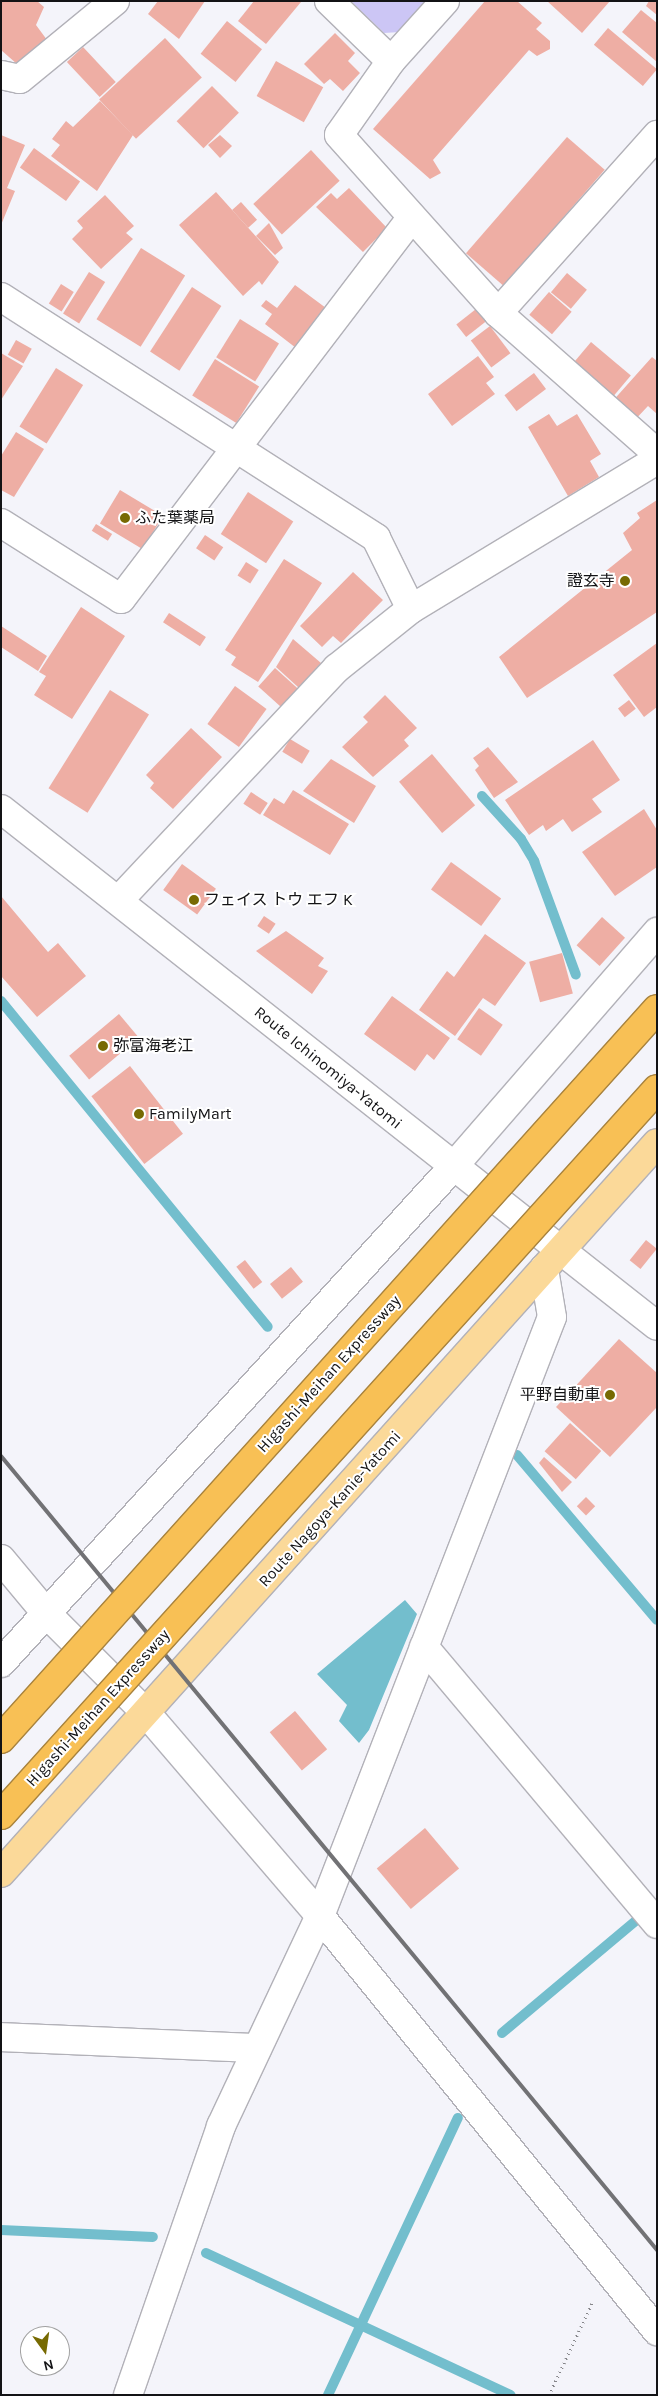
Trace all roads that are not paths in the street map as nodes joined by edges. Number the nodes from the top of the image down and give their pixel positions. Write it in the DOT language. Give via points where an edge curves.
graph roads {
  1 [pos="115,1"];
  2 [pos="329,1"];
  3 [pos="445,1"];
  4 [pos="391,61"];
  5 [pos="1,75"];
  6 [pos="657,135"];
  7 [pos="412,217"];
  8 [pos="1,297"];
  9 [pos="498,313"];
  10 [pos="234,449"];
  11 [pos="657,453"];
  12 [pos="657,460"];
  13 [pos="1,523"];
  14 [pos="411,609"];
  15 [pos="1,809"];
  16 [pos="120,900"];
  17 [pos="657,932"];
  18 [pos="657,1009"];
  19 [pos="657,1089"];
  20 [pos="657,1144"];
  21 [pos="452,1168"];
  22 [pos="561,1248"];
  23 [pos="544,1269"];
  24 [pos="657,1326"];
  25 [pos="1,1558"];
  26 [pos="46,1613"];
  27 [pos="424,1647"];
  28 [pos="5,1653"];
  29 [pos="147,1714"];
  30 [pos="1,1739"];
  31 [pos="1,1815"];
  32 [pos="1,1873"];
  33 [pos="320,1916"];
  34 [pos="657,1924"];
  35 [pos="1,2037"];
  36 [pos="257,2048"];
  37 [pos="657,2332"];
  38 [pos="128,2395"];
  1 -- 5 [label="street" via="20,79"];
  2 -- 4 [label="street"];
  3 -- 4 [label="street"];
  4 -- 7 [label="street" via="339,135"];
  6 -- 9 [label="street"];
  7 -- 9 [label="street"];
  7 -- 10 [label="street"];
  8 -- 10 [label="street"];
  9 -- 11 [label="street"];
  10 -- 13 [label="street" via="121,599"];
  10 -- 14 [label="street" via="376,538"];
  12 -- 14 [label="street"];
  14 -- 16 [label="street" via="337,668"];
  15 -- 16 [label="street, Route Ichinomiya-Yatomi"];
  16 -- 21 [label="street, Route Ichinomiya-Yatomi"];
  17 -- 21 [label="street"];
  18 -- 30 [label="highway, Higashi-Meihan Expressway, bridge"];
  19 -- 31 [label="highway, Higashi-Meihan Expressway, bridge"];
  20 -- 22 [label="main road, Route Nagoya-Kanie-Yatomi"];
  21 -- 22 [label="street, Route Ichinomiya-Yatomi"];
  21 -- 26 [label="street"];
  22 -- 23 [label="main road, Route Nagoya-Kanie-Yatomi"];
  22 -- 24 [label="street, Route Ichinomiya-Yatomi"];
  23 -- 27 [label="street" via="552,1317"];
  23 -- 29 [label="main road, Route Nagoya-Kanie-Yatomi"];
  25 -- 26 [label="street"];
  26 -- 28 [label="street"];
  26 -- 29 [label="street"];
  27 -- 33 [label="street"];
  27 -- 34 [label="street"];
  29 -- 32 [label="main road, Route Nagoya-Kanie-Yatomi"];
  29 -- 33 [label="street"];
  33 -- 36 [label="street"];
  33 -- 37 [label="street"];
  35 -- 36 [label="street"];
  36 -- 38 [label="street" via="221,2126"];
}
